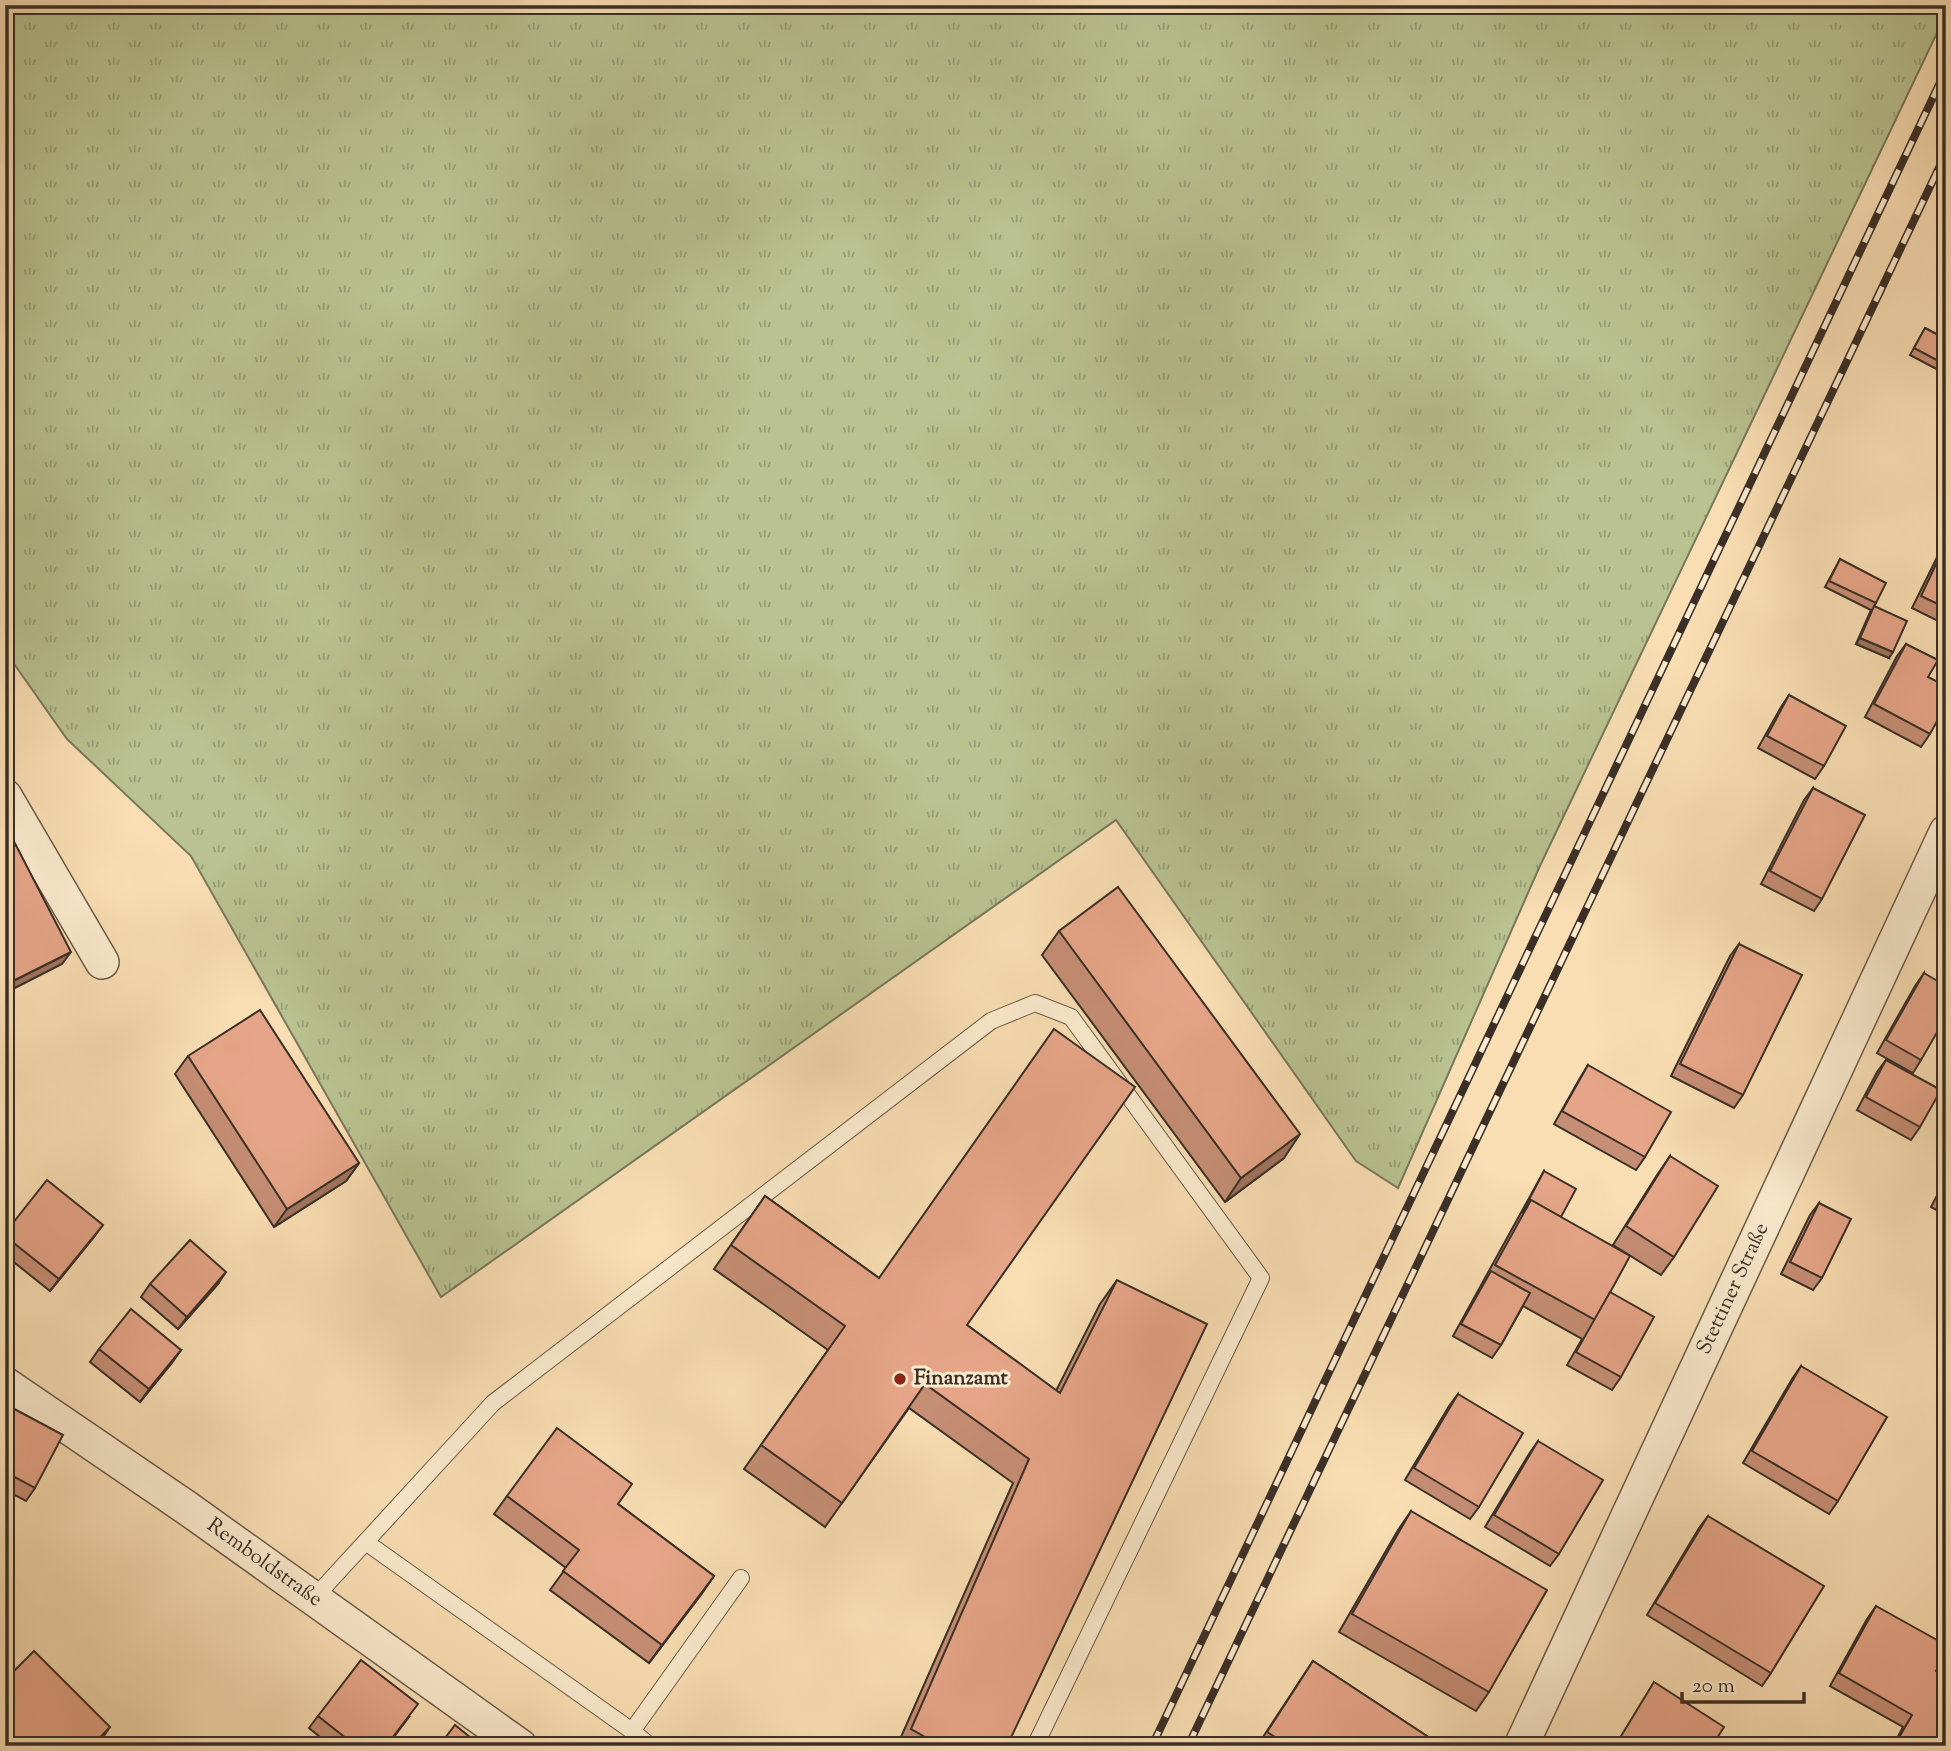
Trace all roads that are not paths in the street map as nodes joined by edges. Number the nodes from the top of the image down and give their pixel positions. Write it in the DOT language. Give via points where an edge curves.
graph roads {
  1 [pos="5,796"];
  2 [pos="1944,841"];
  3 [pos="102,962"];
  4 [pos="5,1384"];
  5 [pos="367,1543"];
  6 [pos="741,1578"];
  7 [pos="314,1598"];
  8 [pos="632,1731"];
  9 [pos="520,1746"];
  10 [pos="650,1746"];
  11 [pos="1035,1746"];
  12 [pos="1521,1746"];
  1 -- 3 [label="street"];
  2 -- 12 [label="street, Stettiner Straße"];
  4 -- 7 [label="street, Remboldstraße"];
  5 -- 7 [label="lane"];
  5 -- 8 [label="lane"];
  5 -- 11 [label="lane" via="493,1403 991,1021 1035,1003 1071,1017 1261,1278"];
  6 -- 8 [label="lane"];
  7 -- 9 [label="street, Remboldstraße"];
  8 -- 10 [label="lane"];
}
